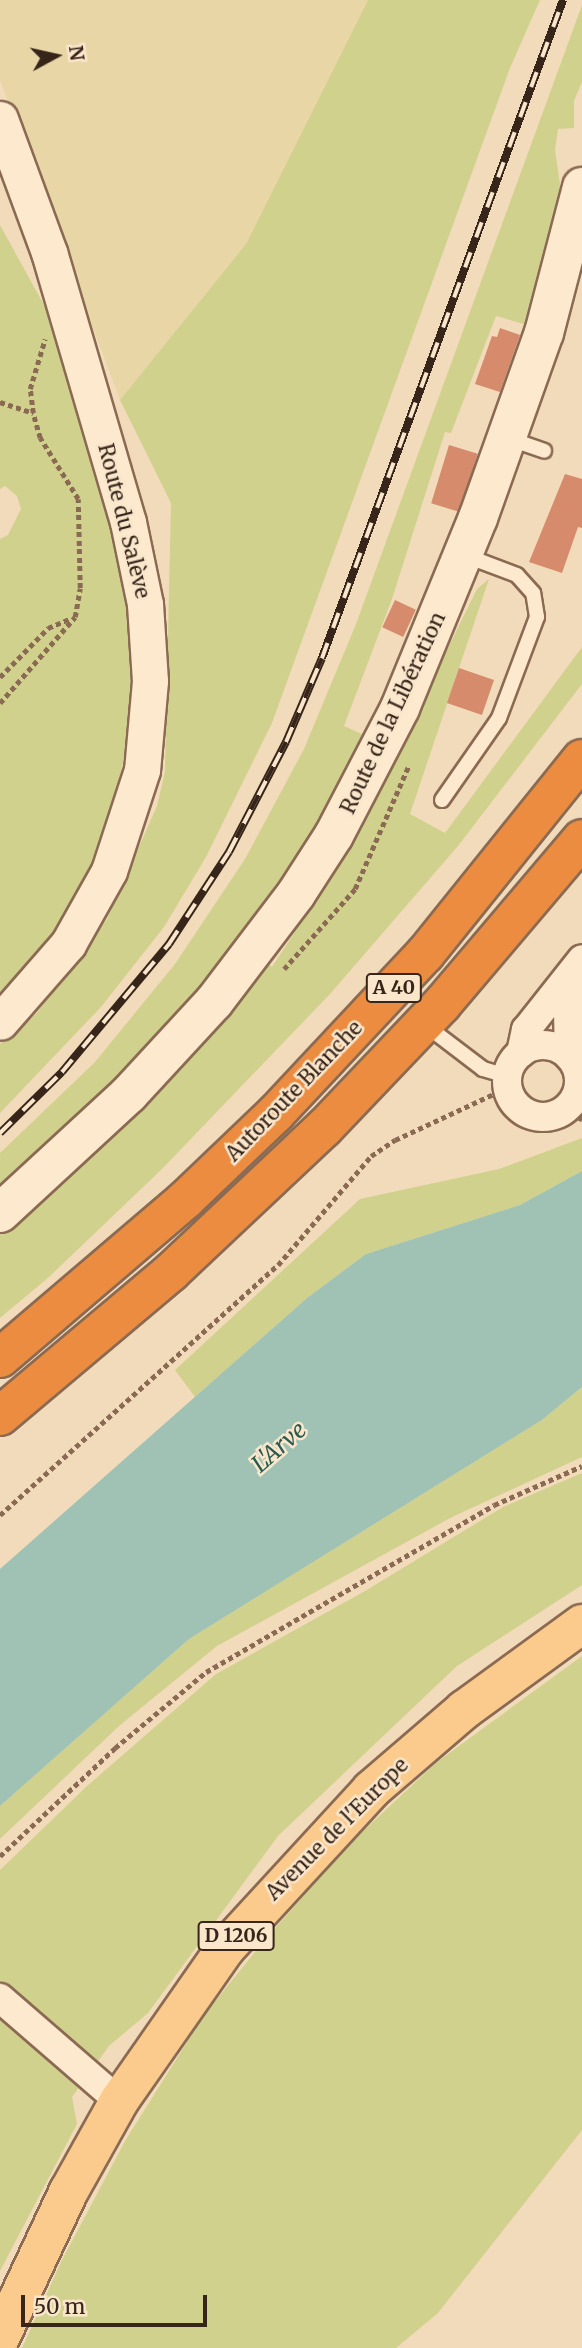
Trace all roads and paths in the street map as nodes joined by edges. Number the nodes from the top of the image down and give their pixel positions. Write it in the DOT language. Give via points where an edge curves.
graph roads {
  1 [pos="0,119"];
  2 [pos="582,187"];
  3 [pos="576,223"];
  4 [pos="70,321"];
  5 [pos="0,402"];
  6 [pos="33,413"];
  7 [pos="507,438"];
  8 [pos="544,451"];
  9 [pos="464,555"];
  10 [pos="75,617"];
  11 [pos="0,677"];
  12 [pos="0,703"];
  13 [pos="582,760"];
  14 [pos="442,800"];
  15 [pos="582,839"];
  16 [pos="582,857"];
  17 [pos="582,959"];
  18 [pos="582,982"];
  19 [pos="433,1014"];
  20 [pos="0,1022"];
  21 [pos="569,1056"];
  22 [pos="512,1072"];
  23 [pos="581,1087"];
  24 [pos="573,1115"];
  25 [pos="0,1213"];
  26 [pos="0,1358"];
  27 [pos="0,1416"];
  28 [pos="582,1466"];
  29 [pos="0,1515"];
  30 [pos="582,1624"];
  31 [pos="0,1856"];
  32 [pos="0,1998"];
  33 [pos="119,2101"];
  34 [pos="0,2338"];
  1 -- 4 [label="street, Route du Salève"];
  2 -- 3 [label="main road, Route de la Libération"];
  3 -- 7 [label="main road, Route de la Libération"];
  4 -- 6 [label="path" via="50,332 40,347 30,389"];
  4 -- 20 [label="street, Route du Salève" via="141,579 150,669 146,750 128,822 97,895 53,964"];
  5 -- 6 [label="path"];
  6 -- 10 [label="path" via="40,438 78,499 80,589"];
  7 -- 8 [label="lane"];
  7 -- 9 [label="main road, Route de la Libération"];
  9 -- 14 [label="lane" via="517,575 533,593 537,617 506,707"];
  9 -- 25 [label="main road, Route de la Libération" via="369,772 303,884 254,953 146,1076"];
  10 -- 11 [label="path" via="48,628"];
  10 -- 12 [label="path"];
  13 -- 26 [label="highway, Autoroute Blanche / A 40" via="425,954 276,1113 186,1199"];
  15 -- 19 [label="highway, Autoroute Blanche / A 40"];
  16 -- 19 [label="highway"];
  17 -- 22 [label="street" via="527,1030"];
  18 -- 21 [label="street" via="568,1013"];
  19 -- 22 [label="lane" via="483,1069"];
  19 -- 27 [label="highway, Autoroute Blanche / A 40" via="324,1128 171,1272"];
  21 -- 22 [label="street" via="546,1045"];
  21 -- 23 [label="street"];
  22 -- 24 [label="street" via="517,1106 529,1115"];
  22 -- 29 [label="path" via="371,1156 278,1265"];
  23 -- 24 [label="street"];
  28 -- 31 [label="path" via="494,1505 206,1672 115,1748"];
  30 -- 33 [label="main road, Avenue de l'Europe / D 1206" via="455,1717 320,1842 225,1949"];
  32 -- 33 [label="street"];
  33 -- 34 [label="main road, Avenue de l'Europe / D 1206" via="69,2191"];
}
